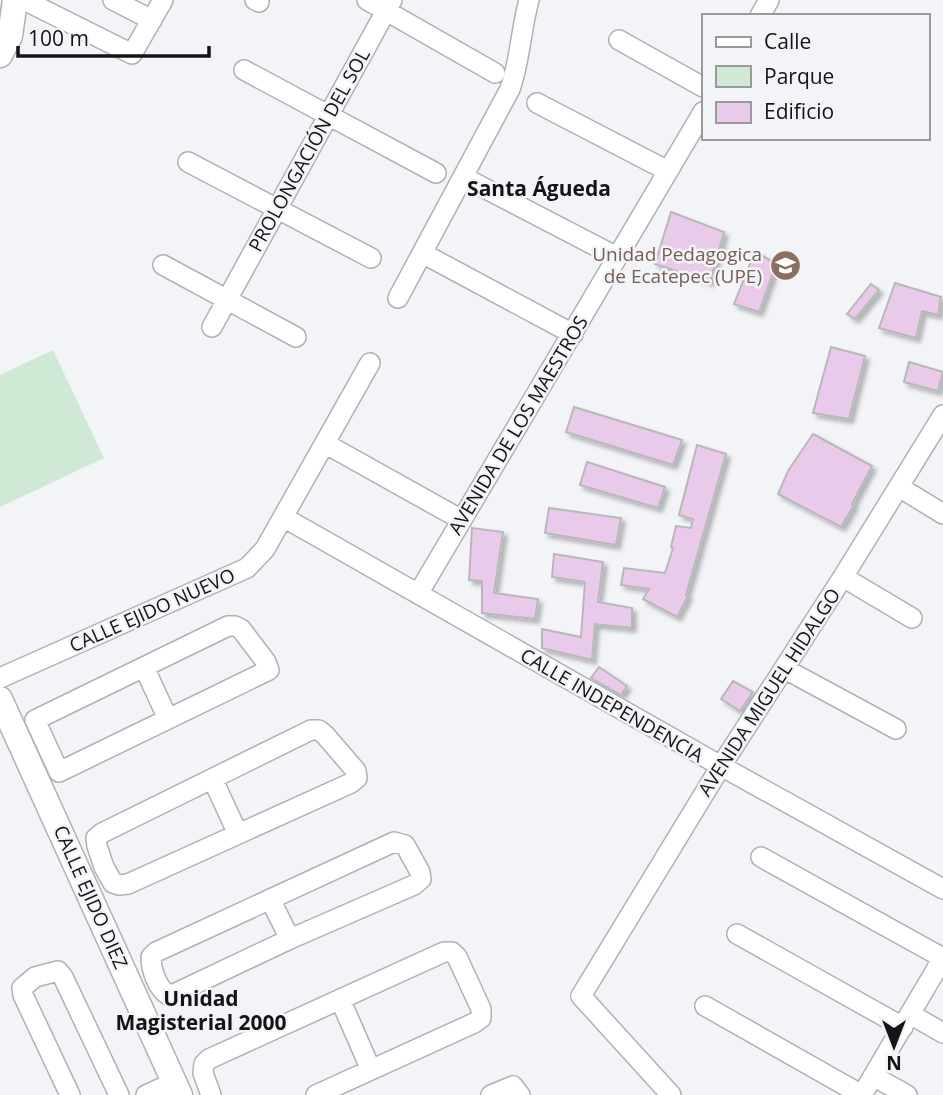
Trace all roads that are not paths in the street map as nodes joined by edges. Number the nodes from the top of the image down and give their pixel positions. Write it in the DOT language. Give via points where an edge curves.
graph roads {
  1 [pos="15,0"];
  2 [pos="24,0"];
  3 [pos="113,0"];
  4 [pos="163,0"];
  5 [pos="367,0"];
  6 [pos="529,0"];
  7 [pos="389,5"];
  8 [pos="152,20"];
  9 [pos="619,40"];
  10 [pos="0,55"];
  11 [pos="244,70"];
  12 [pos="495,74"];
  13 [pos="702,86"];
  14 [pos="537,103"];
  15 [pos="702,114"];
  16 [pos="329,117"];
  17 [pos="188,162"];
  18 [pos="668,171"];
  19 [pos="436,173"];
  20 [pos="463,177"];
  21 [pos="277,208"];
  22 [pos="422,253"];
  23 [pos="617,257"];
  24 [pos="371,258"];
  25 [pos="163,265"];
  26 [pos="398,298"];
  27 [pos="226,300"];
  28 [pos="212,327"];
  29 [pos="573,334"];
  30 [pos="296,337"];
  31 [pos="370,363"];
  32 [pos="943,415"];
  33 [pos="326,444"];
  34 [pos="898,487"];
  35 [pos="943,514"];
  36 [pos="283,517"];
  37 [pos="462,520"];
  38 [pos="843,578"];
  39 [pos="418,594"];
  40 [pos="912,618"];
  41 [pos="144,667"];
  42 [pos="785,669"];
  43 [pos="0,678"];
  44 [pos="0,699"];
  45 [pos="167,719"];
  46 [pos="896,729"];
  47 [pos="37,753"];
  48 [pos="721,766"];
  49 [pos="213,780"];
  50 [pos="238,834"];
  51 [pos="761,857"];
  52 [pos="93,871"];
  53 [pos="943,889"];
  54 [pos="270,899"];
  55 [pos="737,934"];
  56 [pos="290,939"];
  57 [pos="941,966"];
  58 [pos="158,982"];
  59 [pos="134,993"];
  60 [pos="340,999"];
  61 [pos="705,1006"];
  62 [pos="907,1021"];
  63 [pos="943,1033"];
  64 [pos="371,1070"];
  65 [pos="873,1076"];
  66 [pos="177,1088"];
  67 [pos="70,1095"];
  68 [pos="119,1095"];
  69 [pos="146,1095"];
  70 [pos="211,1095"];
  71 [pos="316,1095"];
  72 [pos="491,1095"];
  73 [pos="520,1095"];
  74 [pos="671,1095"];
  75 [pos="862,1095"];
  76 [pos="907,1095"];
  1 -- 10 [label="main road" via="10,36"];
  2 -- 8 [label="street" via="132,54"];
  3 -- 8 [label="street"];
  4 -- 8 [label="street"];
  5 -- 7 [label="street"];
  6 -- 20 [label="street" via="510,89"];
  7 -- 12 [label="street"];
  7 -- 16 [label="street, PROLONGACIÓN DEL SOL"];
  9 -- 13 [label="street"];
  11 -- 16 [label="street"];
  14 -- 18 [label="street"];
  15 -- 18 [label="street, AVENIDA DE LOS MAESTROS"];
  16 -- 19 [label="street"];
  16 -- 21 [label="street, PROLONGACIÓN DEL SOL"];
  17 -- 21 [label="street"];
  18 -- 23 [label="street, AVENIDA DE LOS MAESTROS"];
  20 -- 22 [label="street"];
  20 -- 23 [label="street"];
  21 -- 24 [label="street"];
  21 -- 27 [label="street, PROLONGACIÓN DEL SOL"];
  22 -- 26 [label="street"];
  22 -- 29 [label="street"];
  23 -- 29 [label="street, AVENIDA DE LOS MAESTROS"];
  25 -- 27 [label="street"];
  27 -- 28 [label="street, PROLONGACIÓN DEL SOL"];
  27 -- 30 [label="street"];
  29 -- 37 [label="street, AVENIDA DE LOS MAESTROS"];
  31 -- 33 [label="street, CALLE EJIDO NUEVO"];
  32 -- 34 [label="street, AVENIDA MIGUEL HIDALGO"];
  33 -- 36 [label="street, CALLE EJIDO NUEVO"];
  33 -- 37 [label="street"];
  34 -- 35 [label="street"];
  34 -- 38 [label="street, AVENIDA MIGUEL HIDALGO"];
  36 -- 39 [label="street, CALLE INDEPENDENCIA"];
  36 -- 43 [label="street, CALLE EJIDO NUEVO" via="265,549 247,568"];
  37 -- 39 [label="street, AVENIDA DE LOS MAESTROS"];
  38 -- 40 [label="street"];
  38 -- 42 [label="street, AVENIDA MIGUEL HIDALGO"];
  39 -- 48 [label="street, CALLE INDEPENDENCIA"];
  41 -- 45 [label="street"];
  41 -- 45 [label="street" via="235,625 266,662 269,670 263,674"];
  41 -- 47 [label="street" via="35,720"];
  42 -- 46 [label="street"];
  42 -- 48 [label="street, AVENIDA MIGUEL HIDALGO"];
  44 -- 47 [label="main road, CALLE EJIDO DIEZ"];
  45 -- 47 [label="street" via="59,772"];
  47 -- 52 [label="main road, CALLE EJIDO DIEZ"];
  48 -- 53 [label="street, CALLE INDEPENDENCIA"];
  48 -- 74 [label="street, AVENIDA MIGUEL HIDALGO" via="581,996"];
  49 -- 50 [label="street"];
  49 -- 50 [label="street" via="311,730 326,734 356,771 351,783"];
  49 -- 52 [label="street" via="96,838"];
  50 -- 52 [label="street" via="128,884 119,886"];
  51 -- 57 [label="street"];
  52 -- 59 [label="main road, CALLE EJIDO DIEZ"];
  54 -- 56 [label="street"];
  54 -- 56 [label="street" via="394,842 405,845 419,872 421,879 414,886"];
  54 -- 58 [label="street" via="156,952 151,965"];
  55 -- 62 [label="street"];
  56 -- 58 [label="street" via="176,993 163,992"];
  57 -- 62 [label="street"];
  58 -- 59 [label="street"];
  59 -- 66 [label="main road, CALLE EJIDO DIEZ"];
  60 -- 64 [label="street"];
  60 -- 64 [label="street" via="444,951 457,957 481,1009 481,1018 474,1023"];
  60 -- 70 [label="street" via="209,1059 203,1073"];
  61 -- 75 [label="street"];
  62 -- 63 [label="street"];
  62 -- 65 [label="street"];
  64 -- 71 [label="street"];
  65 -- 75 [label="street"];
  65 -- 76 [label="street"];
  66 -- 69 [label="street"];
  67 -- 68 [label="street" via="22,988 35,977 58,971"];
  72 -- 73 [label="street" via="513,1086"];
}
